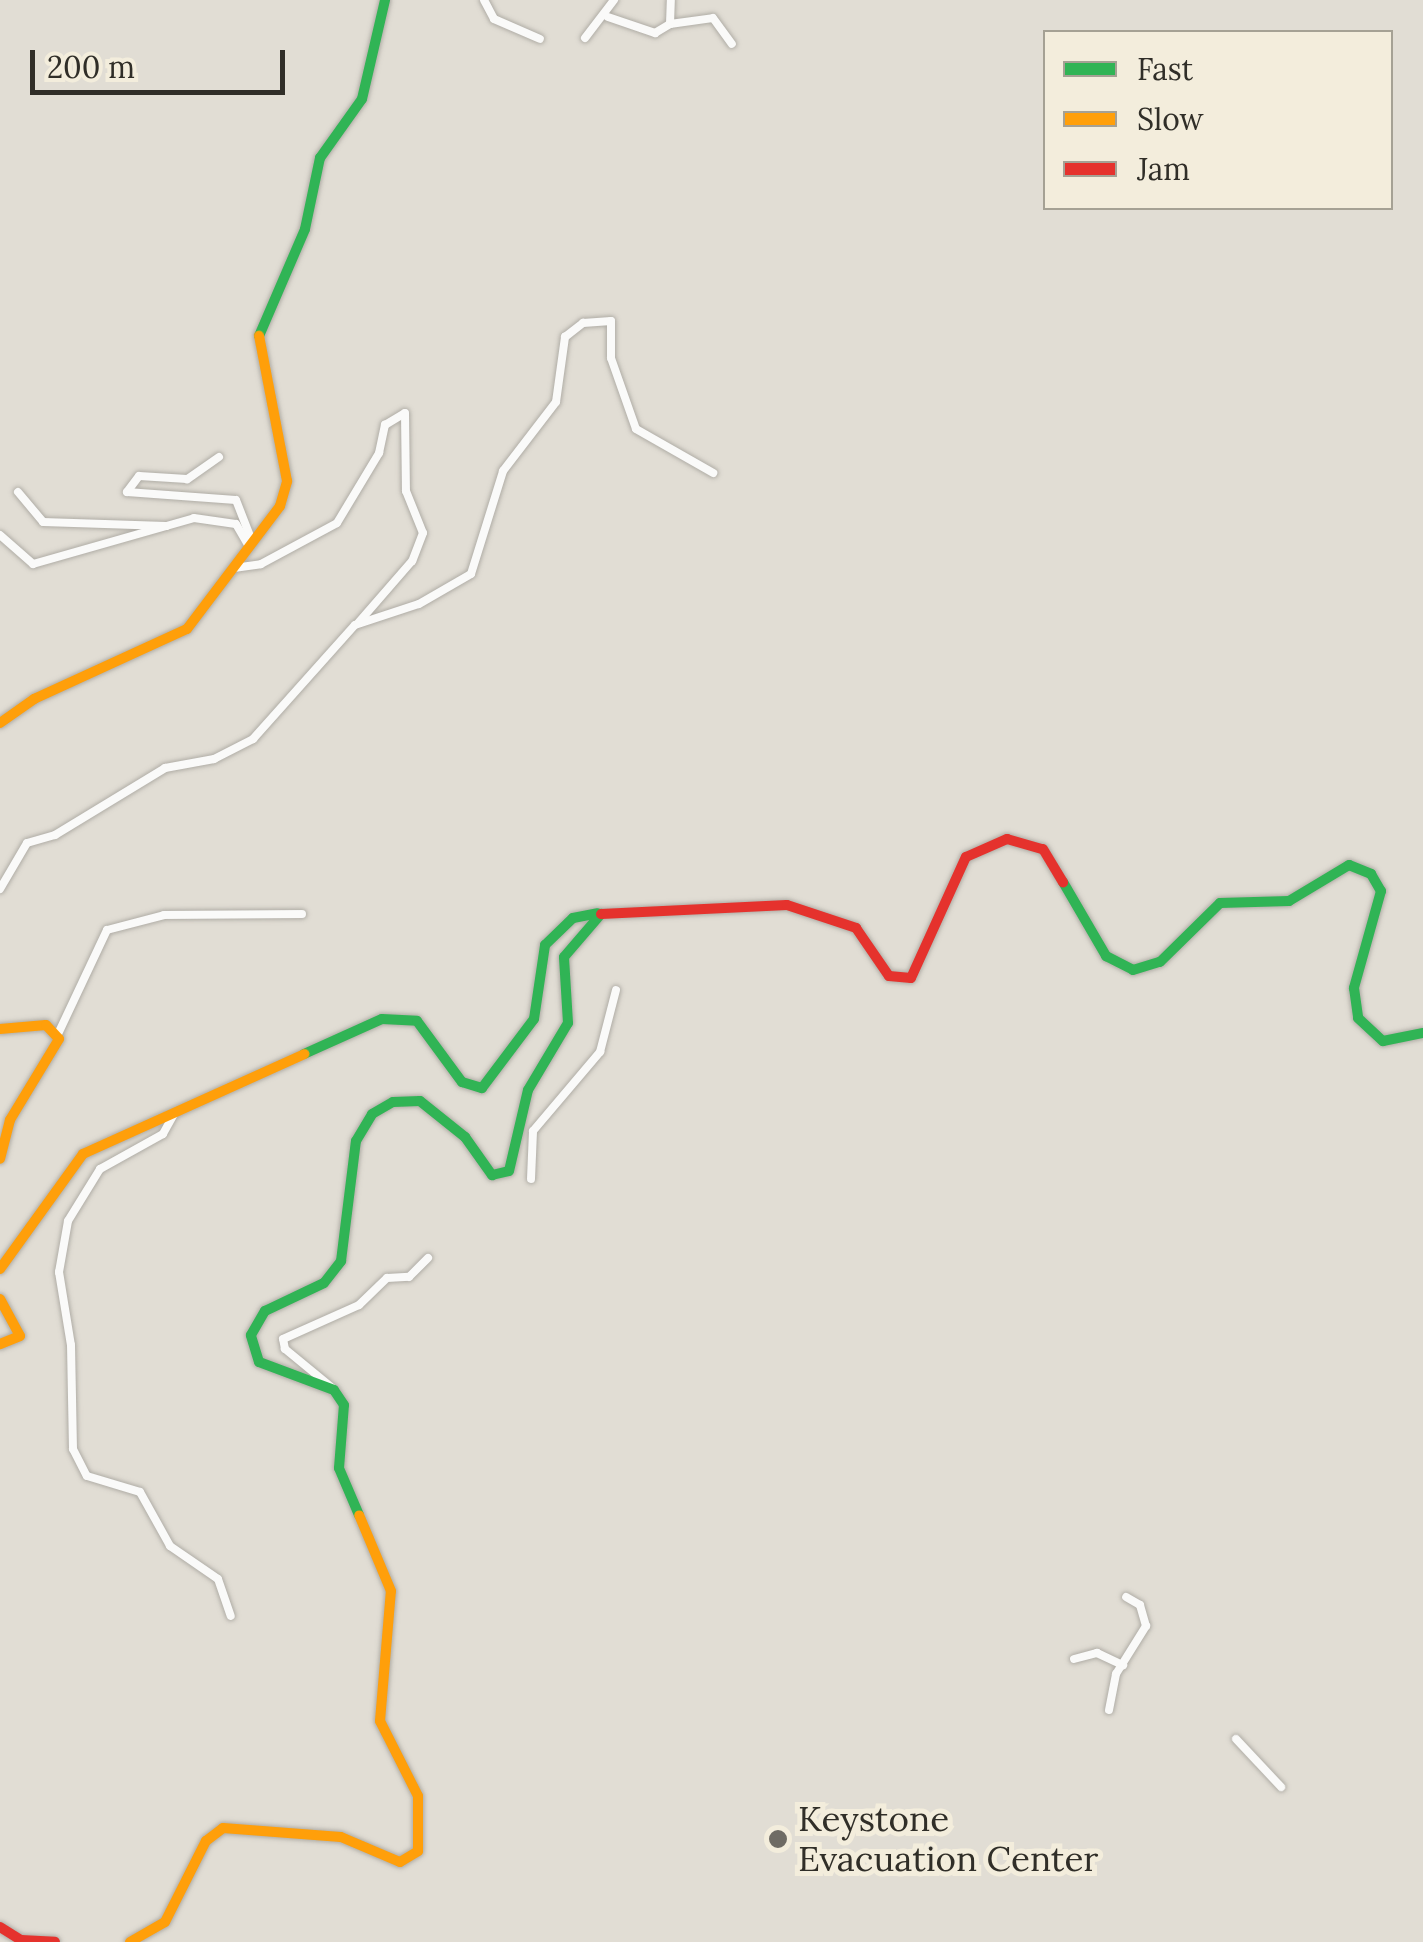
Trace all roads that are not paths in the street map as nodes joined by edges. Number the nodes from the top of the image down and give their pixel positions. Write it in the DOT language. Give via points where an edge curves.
graph roads {
  1 [pos="385,0"];
  2 [pos="484,0"];
  3 [pos="614,0"];
  4 [pos="671,0"];
  5 [pos="608,16"];
  6 [pos="670,24"];
  7 [pos="540,38"];
  8 [pos="585,38"];
  9 [pos="732,44"];
  10 [pos="220,457"];
  11 [pos="713,473"];
  12 [pos="18,492"];
  13 [pos="166,526"];
  14 [pos="0,535"];
  15 [pos="250,543"];
  16 [pos="234,568"];
  17 [pos="355,625"];
  18 [pos="0,723"];
  19 [pos="0,888"];
  20 [pos="599,913"];
  21 [pos="302,914"];
  22 [pos="616,990"];
  23 [pos="0,1029"];
  24 [pos="1423,1032"];
  25 [pos="58,1034"];
  26 [pos="176,1110"];
  27 [pos="0,1158"];
  28 [pos="512,1166"];
  29 [pos="428,1258"];
  30 [pos="0,1269"];
  31 [pos="0,1299"];
  32 [pos="0,1344"];
  33 [pos="338,1394"];
  34 [pos="1126,1597"];
  35 [pos="230,1616"];
  36 [pos="1074,1660"];
  37 [pos="1123,1665"];
  38 [pos="1109,1710"];
  39 [pos="1236,1738"];
  40 [pos="1281,1788"];
  41 [pos="0,1926"];
  42 [pos="56,1942"];
  43 [pos="130,1942"];
  1 -- 15 [label="main road" via="364,64 362,99 320,158 305,229 256,342 286,481 280,506"];
  2 -- 7 [label="street" via="494,19"];
  3 -- 5 [label="street"];
  4 -- 6 [label="street"];
  5 -- 6 [label="street" via="650,34"];
  5 -- 8 [label="street"];
  6 -- 9 [label="street" via="712,18"];
  10 -- 15 [label="street" via="187,479 139,476 127,492 236,500"];
  11 -- 17 [label="street" via="636,429 611,358 611,322 583,323 565,338 556,402 502,471 475,569 419,604"];
  12 -- 13 [label="street" via="42,522"];
  13 -- 14 [label="street" via="42,564 24,559"];
  13 -- 15 [label="street" via="222,519"];
  15 -- 16 [label="main road"];
  16 -- 17 [label="street" via="261,564 337,523 380,454 385,425 404,413 406,491 423,533 412,561"];
  16 -- 18 [label="main road" via="187,629 34,698"];
  17 -- 19 [label="street" via="271,728 227,754 164,768 55,835 38,836 21,849 19,867"];
  20 -- 24 [label="main road" via="788,905 856,928 889,976 911,978 966,857 978,845 1007,839 1044,849 1106,956 1133,970 1175,950 1220,903 1289,901 1350,864 1371,874 1381,891 1354,988 1358,1018 1383,1041"];
  20 -- 26 [label="main road" via="573,918 545,945 534,1019 482,1088 468,1088 418,1021 397,1014"];
  20 -- 28 [label="main road" via="564,956 568,1023 528,1090"];
  21 -- 25 [label="street" via="164,915 107,930"];
  22 -- 28 [label="street" via="600,1052 533,1131 531,1180"];
  23 -- 25 [label="main road" via="46,1025"];
  25 -- 27 [label="main road" via="10,1120"];
  26 -- 30 [label="main road" via="82,1154"];
  26 -- 35 [label="street" via="164,1134 100,1170 68,1222 59,1272 72,1344 73,1450 86,1476 140,1492 170,1546 218,1580"];
  28 -- 33 [label="main road" via="492,1176 465,1137 420,1101 393,1102 363,1124 341,1261 324,1283 265,1310 251,1335 263,1365"];
  29 -- 33 [label="street" via="409,1277 387,1278 360,1305 283,1339 284,1349"];
  31 -- 32 [label="main road" via="20,1336"];
  33 -- 43 [label="main road" via="346,1418 338,1464 390,1591 380,1722 418,1796 418,1851 400,1862 341,1837 223,1828 206,1842 165,1922"];
  34 -- 37 [label="street" via="1147,1619"];
  36 -- 37 [label="street" via="1097,1653"];
  37 -- 38 [label="street"];
  39 -- 40 [label="street"];
  41 -- 42 [label="main road" via="20,1940"];
}
